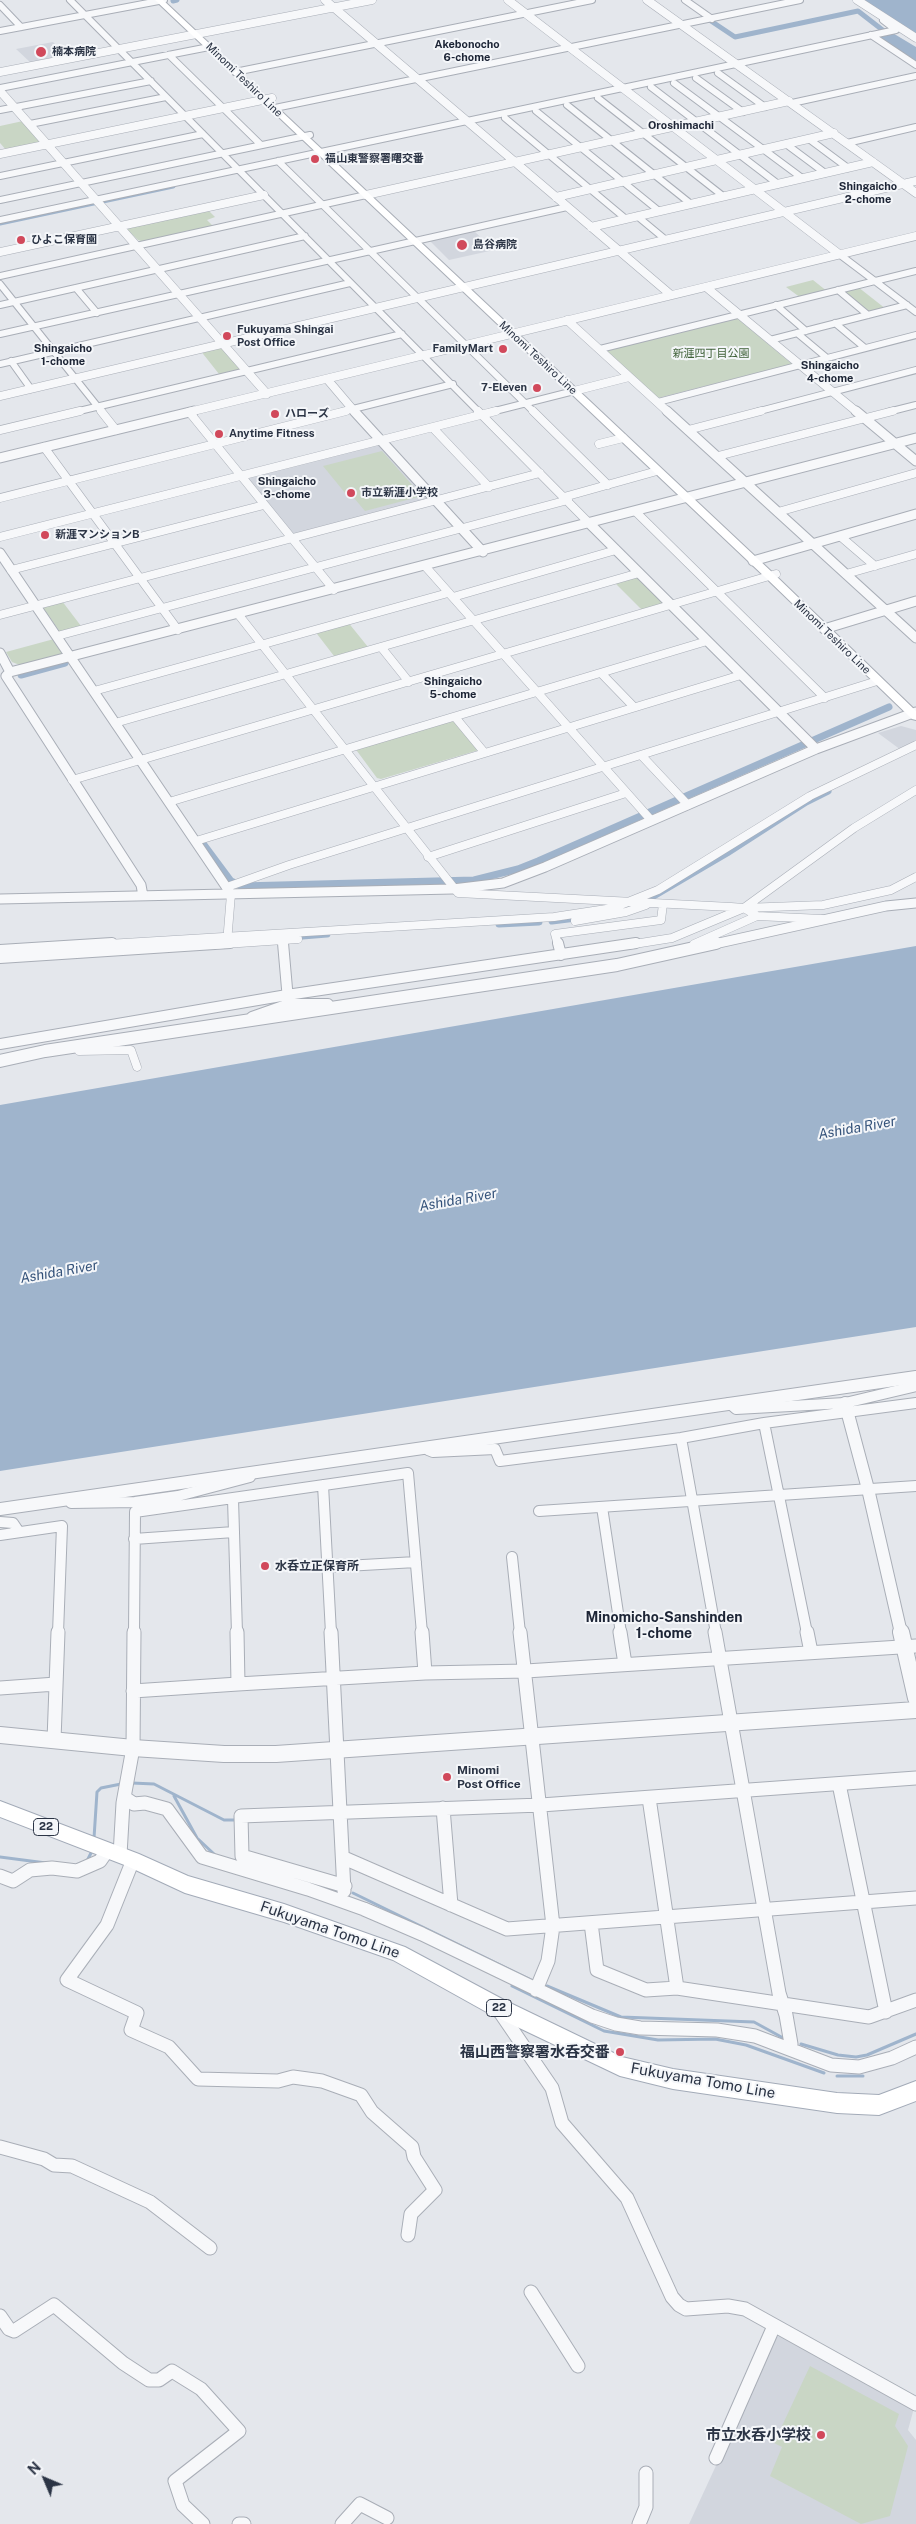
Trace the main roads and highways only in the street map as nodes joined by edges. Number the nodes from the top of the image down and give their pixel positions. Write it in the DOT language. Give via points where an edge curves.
graph roads {
  1 [pos="162,0"];
  2 [pos="199,34"];
  3 [pos="239,71"];
  4 [pos="577,390"];
  5 [pos="689,497"];
  6 [pos="827,628"];
  7 [pos="915,711"];
  8 [pos="0,1809"];
  9 [pos="916,2092"];
  1 -- 2 [label="main road, Minomi Teshiro Line"];
  2 -- 3 [label="main road, Minomi Teshiro Line"];
  2 -- 3 [label="main road, Minomi Teshiro Line"];
  3 -- 4 [label="main road, Minomi Teshiro Line"];
  4 -- 5 [label="main road, Minomi Teshiro Line"];
  4 -- 5 [label="main road, Minomi Teshiro Line" via="657,471"];
  5 -- 6 [label="main road, Minomi Teshiro Line"];
  6 -- 7 [label="main road, Minomi Teshiro Line"];
  6 -- 7 [label="main road, Minomi Teshiro Line" via="877,681"];
  8 -- 9 [label="main road, Fukuyama Tomo Line / 22" via="185,1884 284,1913 398,1953 497,2007 620,2066 673,2079 837,2103 879,2105"];
}
